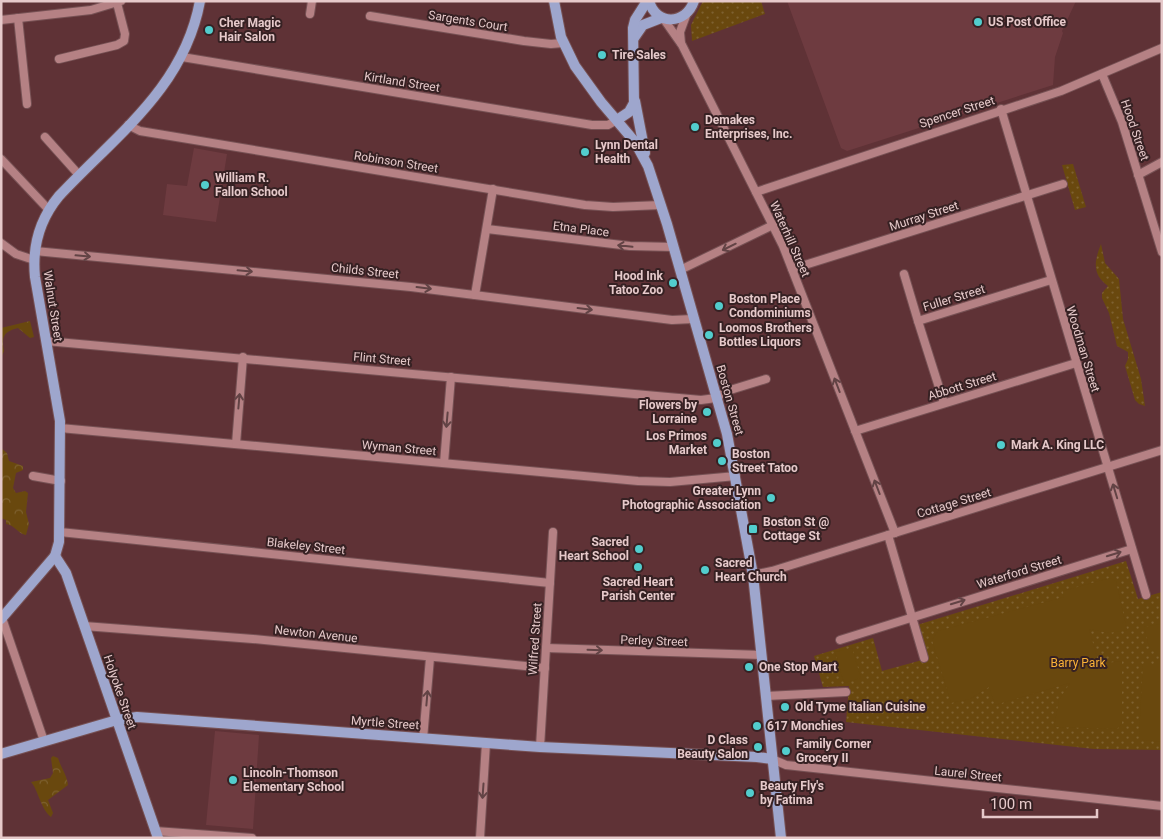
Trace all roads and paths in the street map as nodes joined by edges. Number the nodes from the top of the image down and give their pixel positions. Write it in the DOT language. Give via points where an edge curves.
graph roads {
  1 [pos="200,1"];
  2 [pos="312,1"];
  3 [pos="554,1"];
  4 [pos="648,1"];
  5 [pos="694,1"];
  6 [pos="119,2"];
  7 [pos="687,13"];
  8 [pos="310,14"];
  9 [pos="370,16"];
  10 [pos="18,18"];
  11 [pos="662,18"];
  12 [pos="1,20"];
  13 [pos="634,39"];
  14 [pos="563,43"];
  15 [pos="682,45"];
  16 [pos="1162,48"];
  17 [pos="182,57"];
  18 [pos="59,59"];
  19 [pos="1102,74"];
  20 [pos="634,98"];
  21 [pos="28,104"];
  22 [pos="1001,110"];
  23 [pos="617,120"];
  24 [pos="128,125"];
  25 [pos="45,137"];
  26 [pos="1,159"];
  27 [pos="1162,162"];
  28 [pos="648,166"];
  29 [pos="79,175"];
  30 [pos="1138,175"];
  31 [pos="1063,184"];
  32 [pos="493,189"];
  33 [pos="756,192"];
  34 [pos="1025,196"];
  35 [pos="661,205"];
  36 [pos="49,210"];
  37 [pos="773,225"];
  38 [pos="486,229"];
  39 [pos="1,243"];
  40 [pos="674,247"];
  41 [pos="1162,252"];
  42 [pos="34,256"];
  43 [pos="792,269"];
  44 [pos="680,270"];
  45 [pos="904,274"];
  46 [pos="1050,280"];
  47 [pos="475,295"];
  48 [pos="693,319"];
  49 [pos="918,321"];
  50 [pos="46,341"];
  51 [pos="243,357"];
  52 [pos="1076,363"];
  53 [pos="451,377"];
  54 [pos="766,379"];
  55 [pos="716,398"];
  56 [pos="944,403"];
  57 [pos="60,428"];
  58 [pos="855,431"];
  59 [pos="236,444"];
  60 [pos="1162,450"];
  61 [pos="444,463"];
  62 [pos="1107,467"];
  63 [pos="33,476"];
  64 [pos="736,476"];
  65 [pos="61,481"];
  66 [pos="60,532"];
  67 [pos="553,532"];
  68 [pos="891,534"];
  69 [pos="1132,549"];
  70 [pos="54,556"];
  71 [pos="753,575"];
  72 [pos="550,583"];
  73 [pos="1146,595"];
  74 [pos="912,618"];
  75 [pos="2,619"];
  76 [pos="84,626"];
  77 [pos="840,640"];
  78 [pos="546,648"];
  79 [pos="762,655"];
  80 [pos="430,658"];
  81 [pos="924,658"];
  82 [pos="545,668"];
  83 [pos="846,692"];
  84 [pos="766,696"];
  85 [pos="117,720"];
  86 [pos="423,738"];
  87 [pos="44,741"];
  88 [pos="486,744"];
  89 [pos="540,747"];
  90 [pos="1,754"];
  91 [pos="772,759"];
  92 [pos="1162,806"];
  93 [pos="156,834"];
  94 [pos="252,838"];
  95 [pos="480,838"];
  96 [pos="781,838"];
  1 -- 17 [label="main road, Walnut Street"];
  2 -- 8 [label="street"];
  3 -- 14 [label="main road, Boston Street"];
  4 -- 11 [label="main road"];
  4 -- 13 [label="main road" via="635,22"];
  5 -- 7 [label="main road"];
  6 -- 10 [label="street" via="84,11"];
  6 -- 18 [label="street" via="124,41"];
  7 -- 11 [label="main road" via="676,19"];
  7 -- 15 [label="street" via="680,32"];
  9 -- 14 [label="street, Sargents Court" via="524,41"];
  10 -- 12 [label="street"];
  10 -- 21 [label="street"];
  11 -- 13 [label="main road" via="643,25"];
  11 -- 15 [label="street, Waterhill Street"];
  13 -- 20 [label="main road"];
  14 -- 23 [label="main road, Boston Street" via="584,80"];
  15 -- 33 [label="street, Waterhill Street"];
  16 -- 19 [label="street, Spencer Street"];
  17 -- 23 [label="street, Kirtland Street" via="592,125 608,125"];
  17 -- 24 [label="main road, Walnut Street" via="163,88"];
  19 -- 22 [label="street, Spencer Street"];
  19 -- 30 [label="street, Hood Street" via="1120,116"];
  20 -- 23 [label="main road" via="631,110"];
  20 -- 28 [label="main road"];
  22 -- 33 [label="street, Spencer Street"];
  22 -- 34 [label="street, Woodman Street"];
  23 -- 28 [label="main road, Boston Street" via="635,142"];
  24 -- 29 [label="main road, Walnut Street"];
  24 -- 32 [label="street, Robinson Street" via="140,131"];
  25 -- 29 [label="street"];
  26 -- 36 [label="street"];
  27 -- 30 [label="street"];
  28 -- 35 [label="main road, Boston Street"];
  29 -- 36 [label="main road, Walnut Street"];
  30 -- 41 [label="street, Hood Street"];
  31 -- 34 [label="street, Murray Street"];
  32 -- 35 [label="street, Robinson Street" via="602,207"];
  32 -- 38 [label="street"];
  33 -- 37 [label="street, Waterhill Street"];
  34 -- 43 [label="street, Murray Street"];
  34 -- 46 [label="street, Woodman Street"];
  35 -- 40 [label="main road, Boston Street"];
  36 -- 42 [label="main road, Walnut Street" via="39,231"];
  37 -- 43 [label="street, Waterhill Street"];
  37 -- 44 [label="street, one-way"];
  40 -- 38 [label="street, Etna Place, one-way" via="630,246"];
  38 -- 47 [label="street"];
  39 -- 42 [label="street, Childs Street" via="16,254"];
  40 -- 44 [label="main road, Boston Street"];
  42 -- 47 [label="street, Childs Street, one-way"];
  42 -- 50 [label="main road, Walnut Street" via="35,282"];
  58 -- 43 [label="street, Waterhill Street, one-way"];
  44 -- 48 [label="main road, Boston Street"];
  45 -- 49 [label="street"];
  46 -- 49 [label="street, Fuller Street"];
  46 -- 52 [label="street, Woodman Street"];
  47 -- 48 [label="street, Childs Street, one-way" via="667,319"];
  48 -- 55 [label="main road, Boston Street"];
  49 -- 56 [label="street, Fuller Street"];
  50 -- 51 [label="street, Flint Street"];
  50 -- 57 [label="main road, Walnut Street"];
  51 -- 53 [label="street, Flint Street"];
  59 -- 51 [label="street, one-way"];
  52 -- 56 [label="street, Abbott Street"];
  52 -- 62 [label="street, Woodman Street"];
  53 -- 55 [label="street, Flint Street" via="701,400"];
  53 -- 61 [label="street, one-way"];
  54 -- 55 [label="street" via="724,392"];
  55 -- 64 [label="main road, Boston Street"];
  56 -- 58 [label="street, Abbott Street"];
  57 -- 59 [label="street, Wyman Street"];
  57 -- 65 [label="main road, Walnut Street"];
  68 -- 58 [label="street, Waterhill Street, one-way"];
  59 -- 61 [label="street, Wyman Street"];
  60 -- 62 [label="street, Cottage Street"];
  61 -- 64 [label="street, Wyman Street" via="646,482"];
  62 -- 68 [label="street, Cottage Street"];
  69 -- 62 [label="street, Woodman Street, one-way"];
  63 -- 65 [label="street"];
  64 -- 71 [label="main road, Boston Street"];
  65 -- 66 [label="main road, Walnut Street"];
  66 -- 70 [label="main road, Walnut Street"];
  66 -- 72 [label="street, Blakeley Street"];
  67 -- 72 [label="street, Wilfred Street"];
  68 -- 71 [label="street, Cottage Street"];
  68 -- 74 [label="street, Waterhill Street"];
  69 -- 73 [label="street, Woodman Street"];
  74 -- 69 [label="street, Waterford Street, one-way"];
  70 -- 75 [label="main road, Walnut Street"];
  70 -- 76 [label="main road, Holyoke Street" via="66,573"];
  71 -- 79 [label="main road, Boston Street"];
  72 -- 78 [label="street, Wilfred Street"];
  74 -- 77 [label="street, Waterford Street"];
  74 -- 81 [label="street, Waterhill Street"];
  75 -- 87 [label="street"];
  76 -- 80 [label="street, Newton Avenue" via="270,640"];
  76 -- 85 [label="main road, Holyoke Street"];
  78 -- 79 [label="street, Perley Street, one-way"];
  78 -- 82 [label="street, Wilfred Street"];
  79 -- 84 [label="main road, Boston Street"];
  80 -- 82 [label="street, Newton Avenue"];
  86 -- 80 [label="street, one-way"];
  82 -- 89 [label="street, Wilfred Street"];
  83 -- 84 [label="street"];
  84 -- 91 [label="main road, Boston Street"];
  85 -- 86 [label="main road, Myrtle Street" via="150,717"];
  85 -- 87 [label="main road, Myrtle Street"];
  85 -- 93 [label="main road, Holyoke Street"];
  86 -- 88 [label="main road, Myrtle Street"];
  87 -- 90 [label="main road, Myrtle Street"];
  88 -- 89 [label="main road, Myrtle Street"];
  88 -- 95 [label="street, one-way"];
  89 -- 91 [label="main road, Myrtle Street"];
  91 -- 92 [label="street, Laurel Street" via="786,765"];
  91 -- 96 [label="main road, Boston Street"];
  93 -- 94 [label="street"];
}
